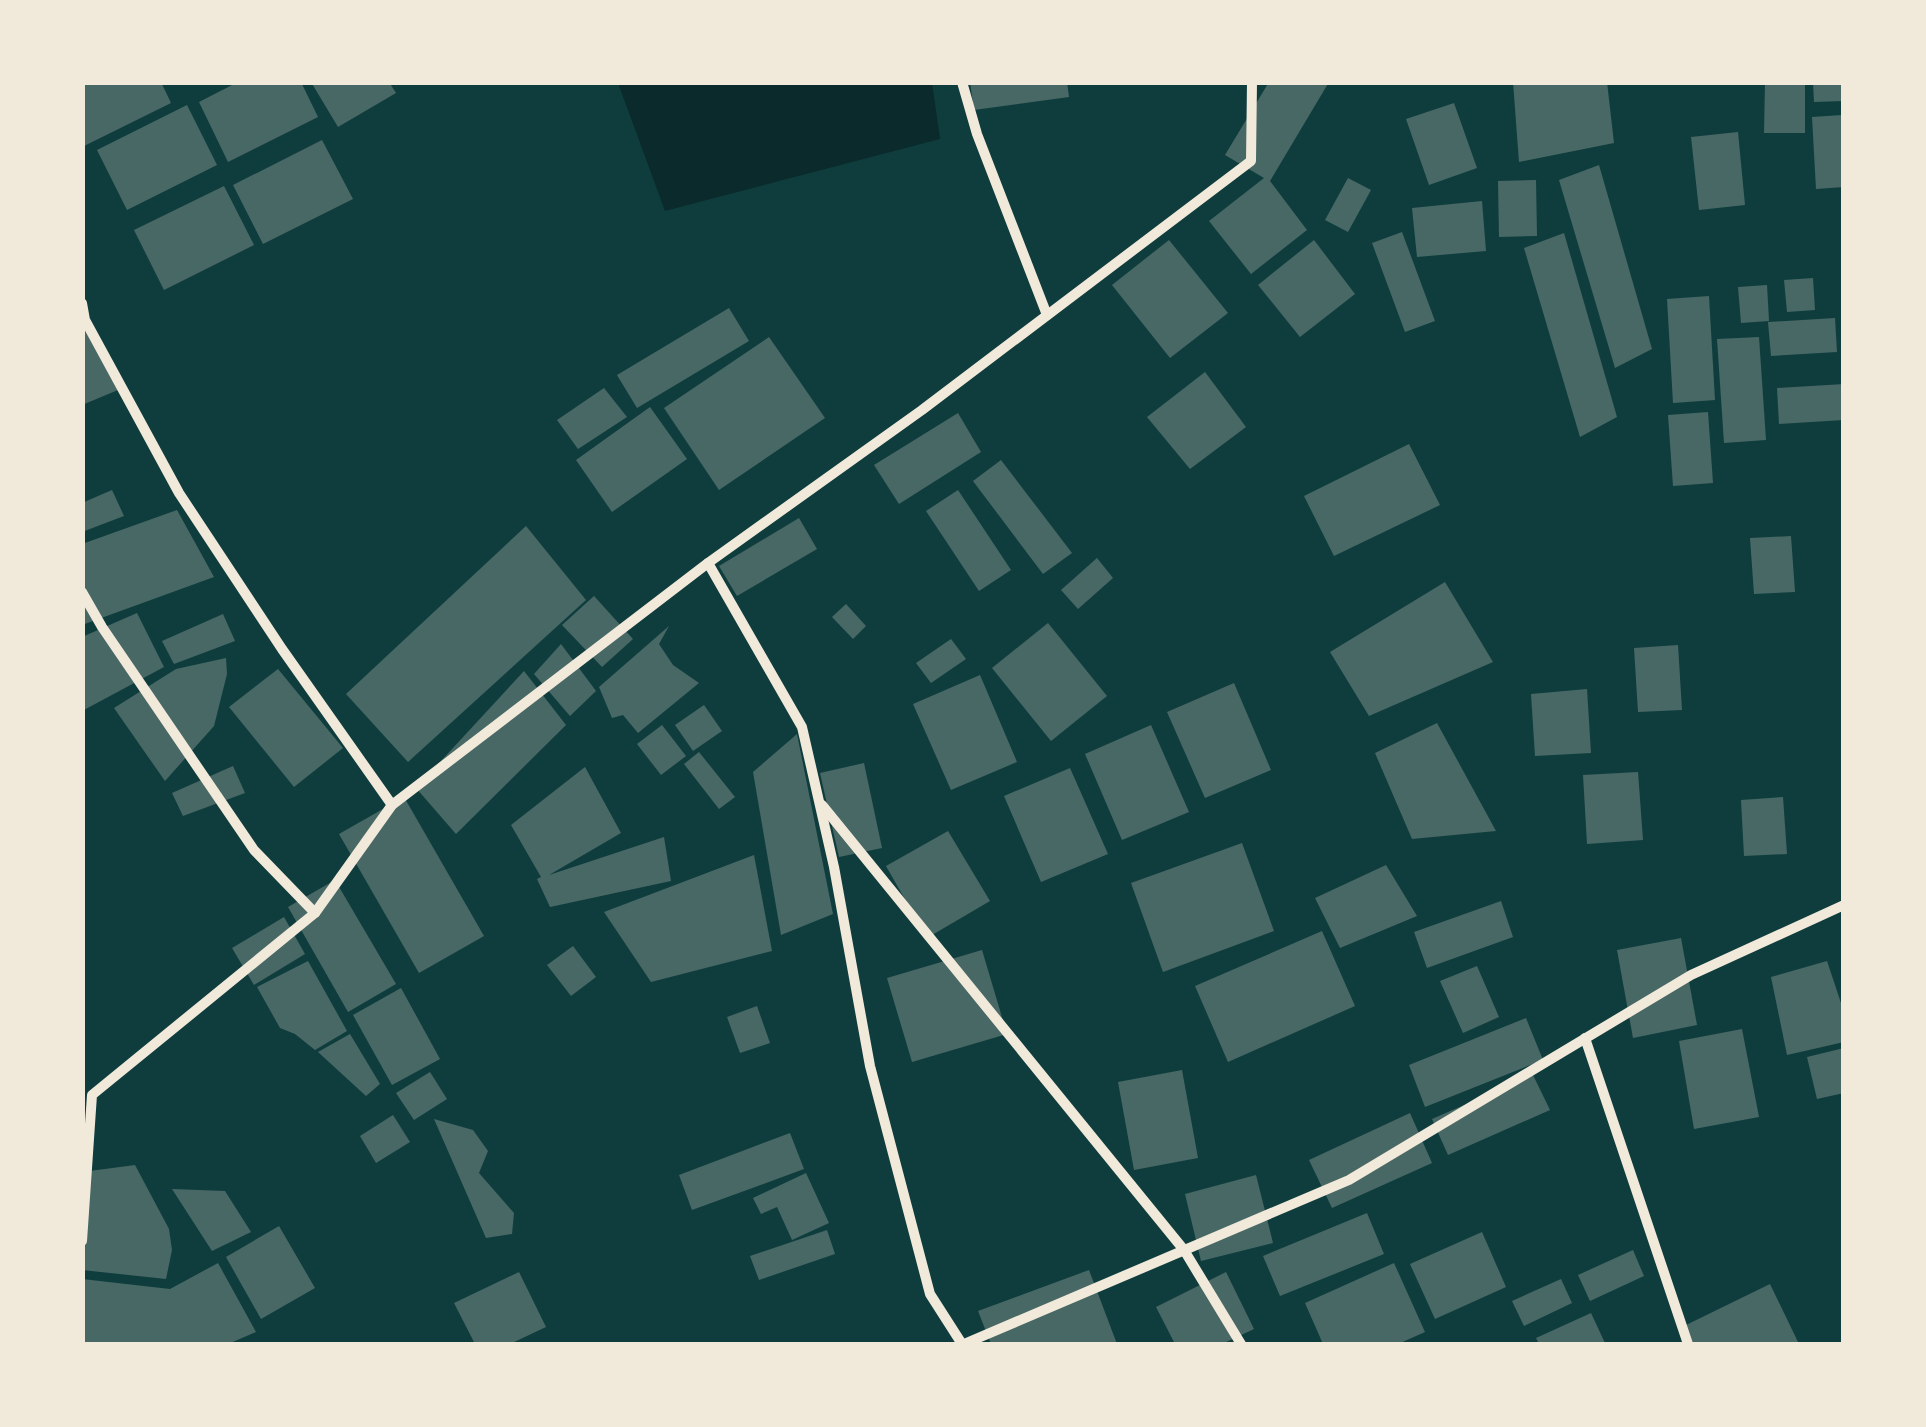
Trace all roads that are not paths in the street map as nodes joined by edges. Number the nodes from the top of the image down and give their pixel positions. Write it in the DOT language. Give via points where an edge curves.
graph roads {
  1 [pos="962,82"];
  2 [pos="1252,82"];
  3 [pos="82,303"];
  4 [pos="1046,315"];
  5 [pos="708,563"];
  6 [pos="82,592"];
  7 [pos="819,800"];
  8 [pos="392,805"];
  9 [pos="1844,905"];
  10 [pos="314,912"];
  11 [pos="1585,1038"];
  12 [pos="82,1241"];
  13 [pos="1184,1250"];
  14 [pos="963,1344"];
  15 [pos="1241,1344"];
  16 [pos="1688,1344"];
  1 -- 4 [label="street"];
  2 -- 4 [label="street" via="1252,161"];
  3 -- 8 [label="street" via="85,320 179,492"];
  4 -- 5 [label="street"];
  5 -- 7 [label="street" via="802,727"];
  5 -- 8 [label="street"];
  6 -- 10 [label="street" via="254,850"];
  7 -- 13 [label="street"];
  7 -- 14 [label="street" via="870,1066 930,1294"];
  8 -- 10 [label="street"];
  9 -- 11 [label="street" via="1690,974"];
  10 -- 12 [label="street" via="92,1095"];
  11 -- 13 [label="street" via="1349,1180"];
  11 -- 16 [label="street"];
  13 -- 14 [label="street"];
  13 -- 15 [label="street"];
}
